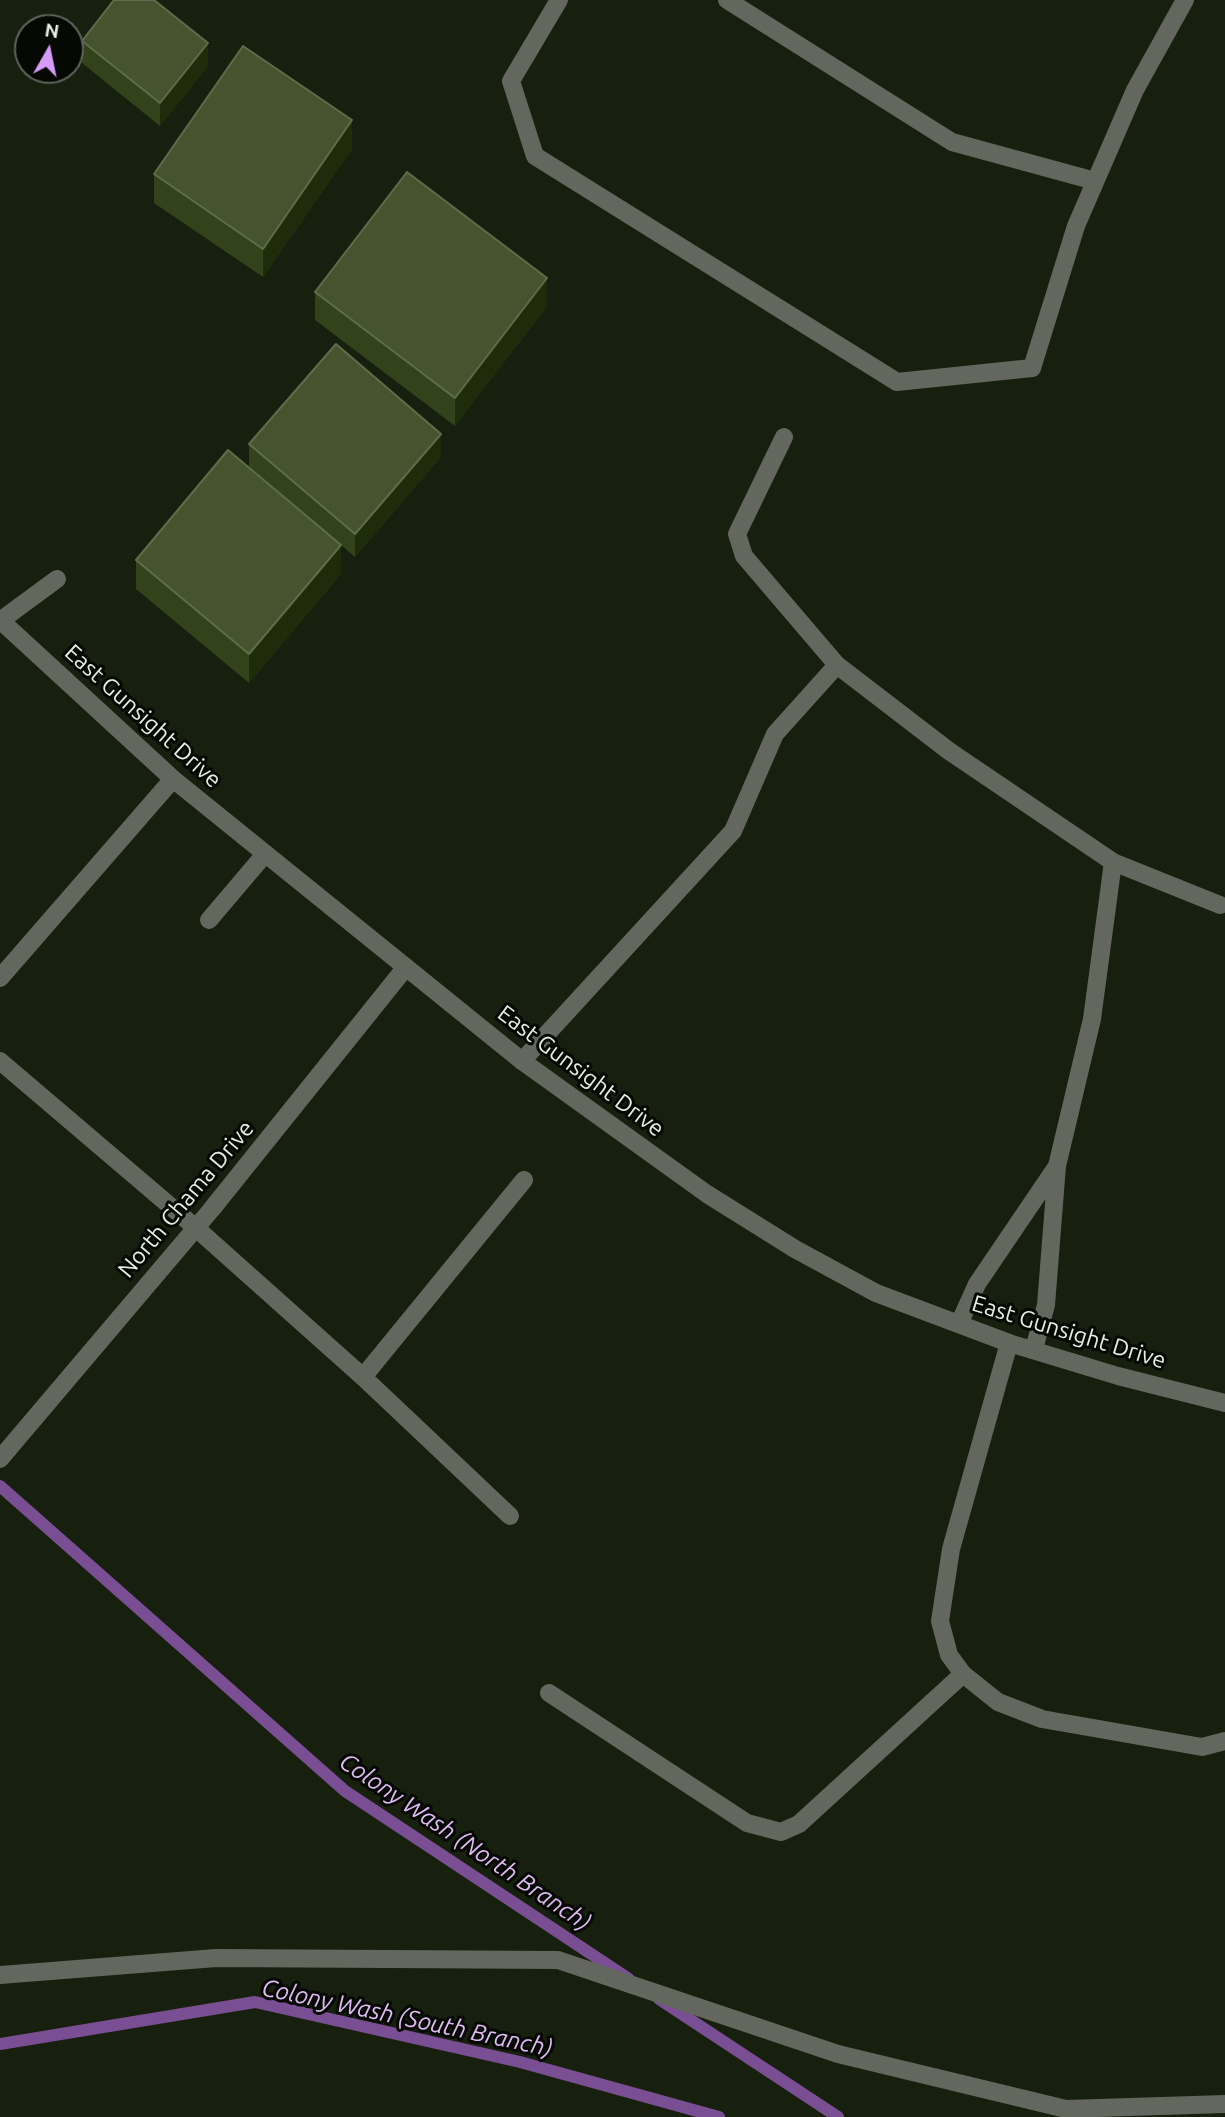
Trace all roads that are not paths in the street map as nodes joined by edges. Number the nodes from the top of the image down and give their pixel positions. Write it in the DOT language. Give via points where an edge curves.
graph roads {
  1 [pos="559,0"];
  2 [pos="727,0"];
  3 [pos="1185,0"];
  4 [pos="1095,181"];
  5 [pos="784,437"];
  6 [pos="57,579"];
  7 [pos="0,621"];
  8 [pos="837,665"];
  9 [pos="173,779"];
  10 [pos="265,854"];
  11 [pos="1113,862"];
  12 [pos="1220,905"];
  13 [pos="209,920"];
  14 [pos="406,967"];
  15 [pos="0,978"];
  16 [pos="0,1061"];
  17 [pos="522,1061"];
  18 [pos="1057,1166"];
  19 [pos="524,1180"];
  20 [pos="196,1228"];
  21 [pos="960,1324"];
  22 [pos="1009,1343"];
  23 [pos="1034,1349"];
  24 [pos="363,1377"];
  25 [pos="1225,1403"];
  26 [pos="0,1459"];
  27 [pos="510,1516"];
  28 [pos="963,1674"];
  29 [pos="549,1693"];
  30 [pos="1225,1741"];
  31 [pos="0,1975"];
  32 [pos="1225,2104"];
  1 -- 4 [label="street" via="511,81 535,156 897,382 1032,368 1076,226"];
  2 -- 4 [label="street" via="952,142"];
  3 -- 4 [label="street" via="1135,90"];
  5 -- 8 [label="street" via="737,534 744,556"];
  6 -- 7 [label="street"];
  7 -- 9 [label="street, East Gunsight Drive"];
  8 -- 11 [label="street" via="948,751"];
  8 -- 17 [label="street" via="775,734 733,831"];
  9 -- 10 [label="street, East Gunsight Drive"];
  9 -- 15 [label="street"];
  10 -- 13 [label="street"];
  10 -- 14 [label="street, East Gunsight Drive"];
  11 -- 12 [label="street"];
  11 -- 18 [label="street" via="1092,1019"];
  14 -- 17 [label="street, East Gunsight Drive"];
  14 -- 20 [label="street, North Chama Drive"];
  16 -- 20 [label="street"];
  17 -- 21 [label="street, East Gunsight Drive" via="707,1194 795,1249 876,1293"];
  18 -- 21 [label="street" via="977,1284"];
  18 -- 23 [label="street" via="1046,1305"];
  19 -- 24 [label="street"];
  20 -- 24 [label="street"];
  20 -- 26 [label="street, North Chama Drive"];
  21 -- 22 [label="street, East Gunsight Drive"];
  22 -- 23 [label="street, East Gunsight Drive"];
  22 -- 28 [label="street" via="951,1549 940,1620 949,1655"];
  23 -- 25 [label="street, East Gunsight Drive"];
  24 -- 27 [label="street"];
  28 -- 29 [label="street" via="799,1824 781,1832 747,1823"];
  28 -- 30 [label="street" via="998,1702 1042,1719 1202,1747"];
  31 -- 32 [label="street" via="216,1958 558,1960 838,2054 1066,2109"];
}
